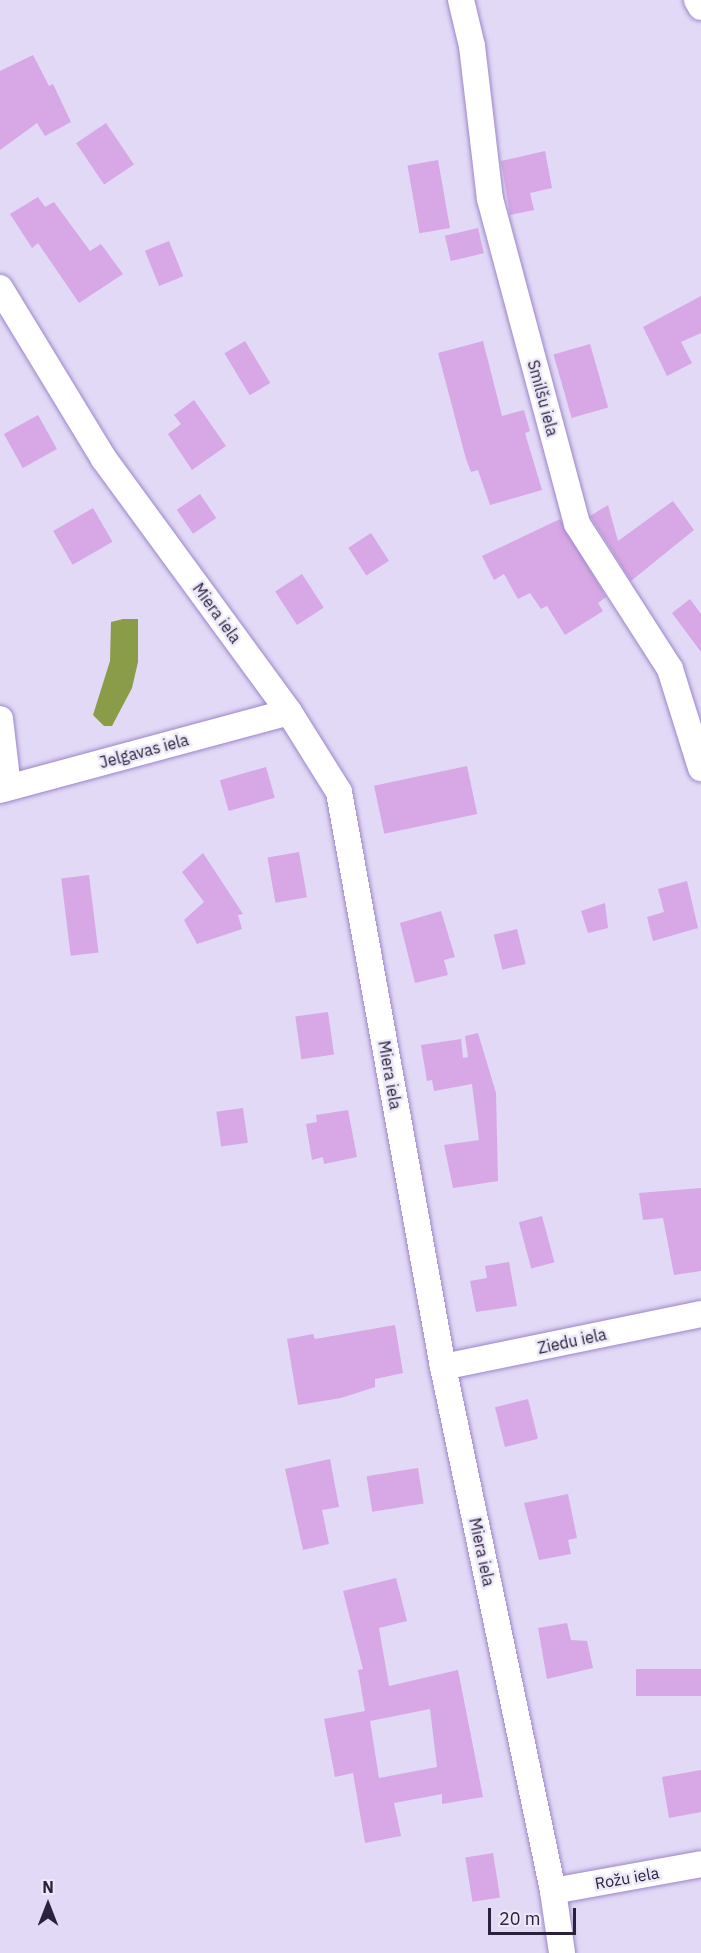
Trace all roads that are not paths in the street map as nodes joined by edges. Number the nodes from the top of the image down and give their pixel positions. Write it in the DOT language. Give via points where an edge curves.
graph roads {
  1 [pos="461,0"];
  2 [pos="697,0"];
  3 [pos="701,8"];
  4 [pos="0,288"];
  5 [pos="289,712"];
  6 [pos="0,719"];
  7 [pos="701,768"];
  8 [pos="4,788"];
  9 [pos="701,1314"];
  10 [pos="443,1367"];
  11 [pos="701,1864"];
  12 [pos="552,1891"];
  13 [pos="562,1953"];
  1 -- 7 [label="street, Smilšu iela" via="472,46 490,199 577,524 670,669"];
  2 -- 3 [label="street"];
  4 -- 5 [label="street, Miera iela" via="104,459"];
  5 -- 8 [label="street, Jelgavas iela"];
  5 -- 10 [label="street, Miera iela" via="339,792"];
  6 -- 8 [label="street"];
  9 -- 10 [label="street, Ziedu iela"];
  10 -- 12 [label="street, Miera iela"];
  11 -- 12 [label="street, Rožu iela"];
  12 -- 13 [label="street, Miera iela"];
}
